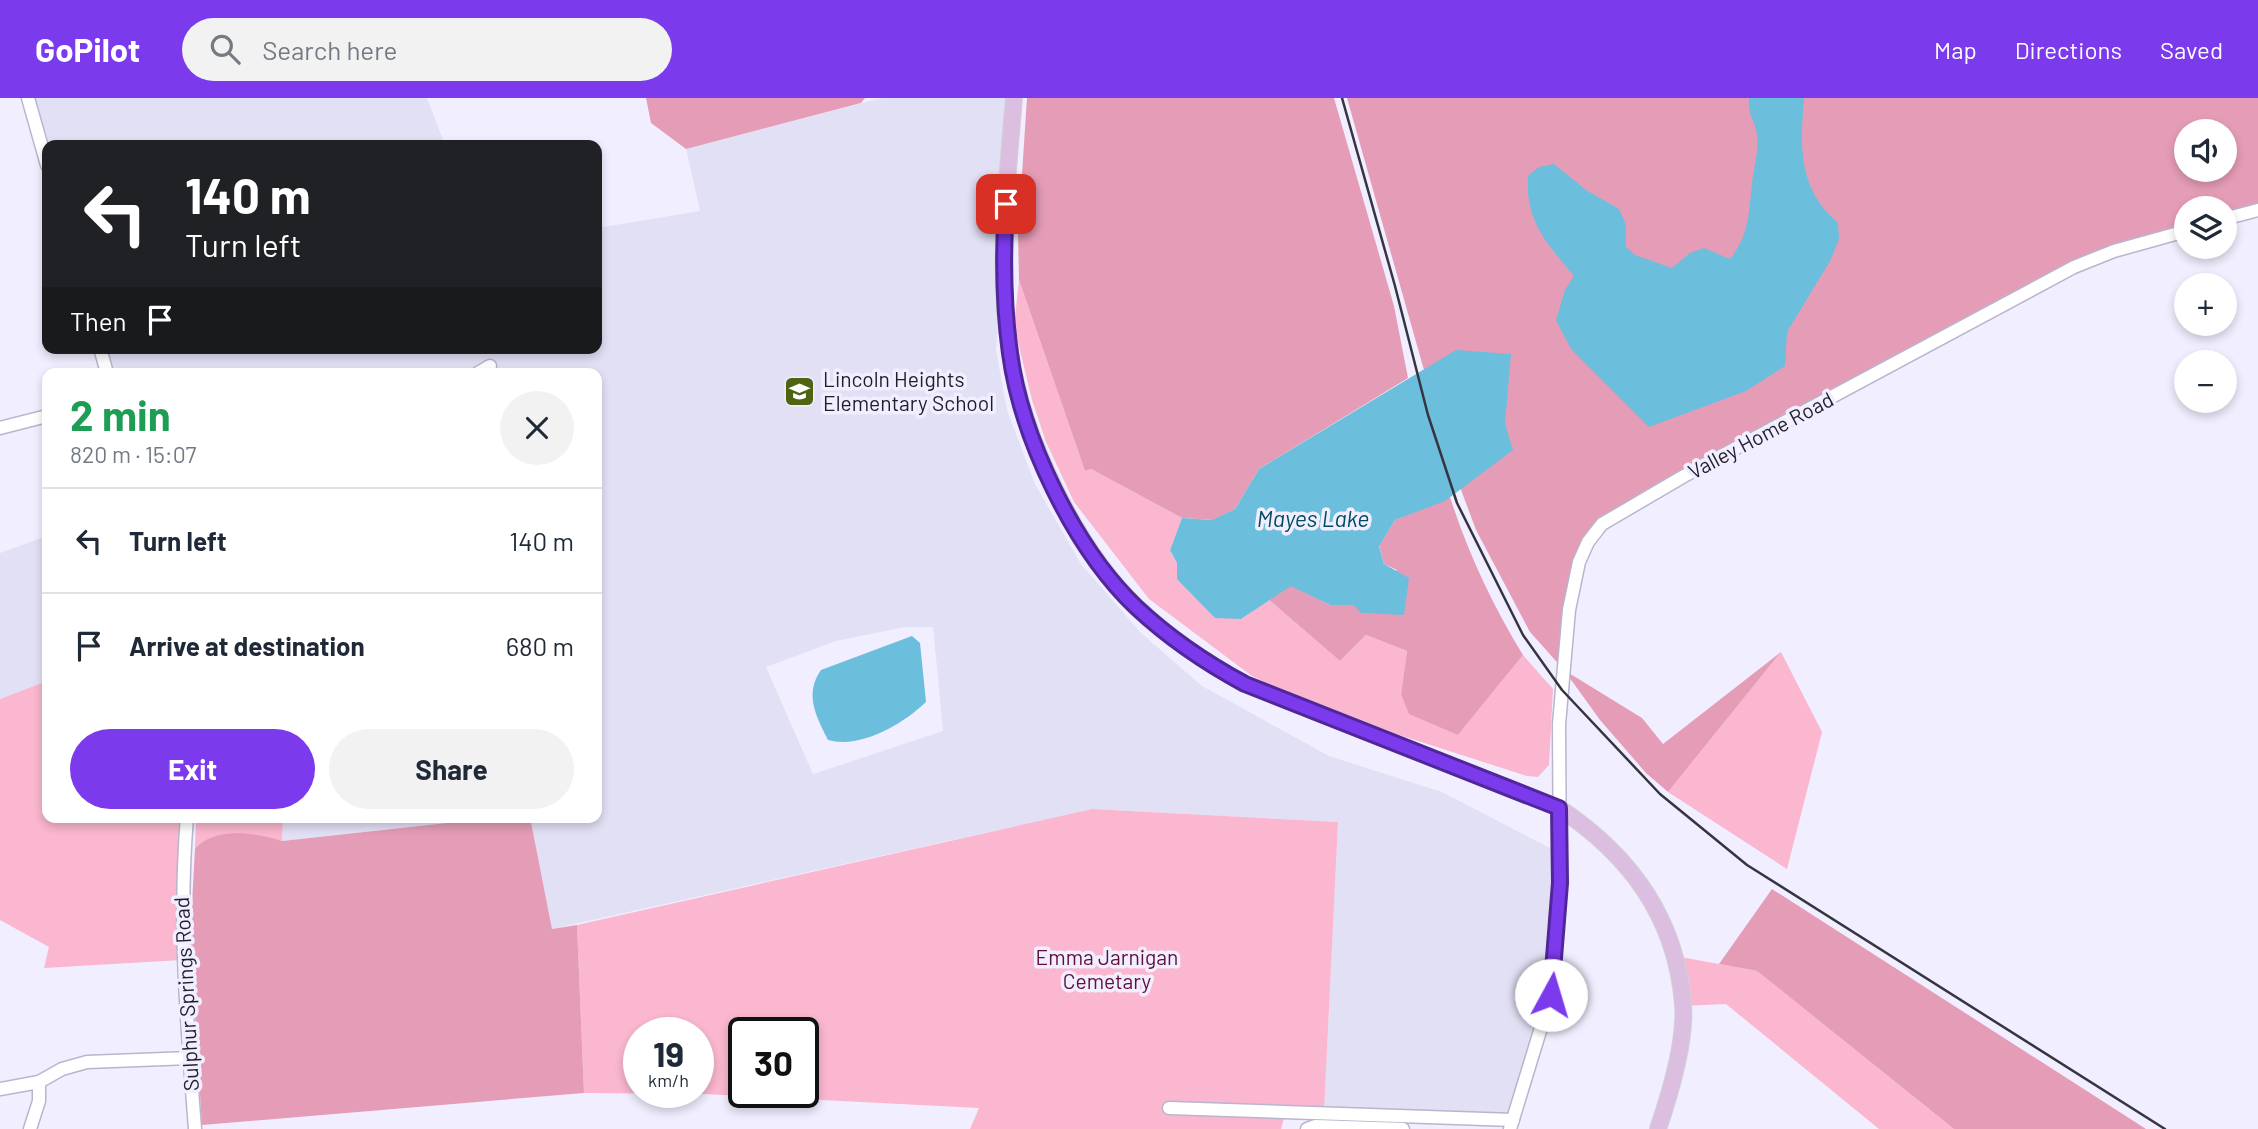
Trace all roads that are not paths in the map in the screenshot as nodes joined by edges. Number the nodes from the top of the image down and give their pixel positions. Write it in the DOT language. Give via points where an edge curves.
graph roads {
  1 [pos="28,98"];
  2 [pos="1014,98"];
  3 [pos="42,147"];
  4 [pos="2258,210"];
  5 [pos="2237,216"];
  6 [pos="2174,234"];
  7 [pos="490,366"];
  8 [pos="487,368"];
  9 [pos="42,417"];
  10 [pos="0,428"];
  11 [pos="1559,808"];
  12 [pos="187,823"];
  13 [pos="190,1058"];
  14 [pos="38,1082"];
  15 [pos="0,1089"];
  16 [pos="1169,1108"];
  17 [pos="1512,1125"];
  18 [pos="1382,1128"];
  19 [pos="30,1129"];
  20 [pos="195,1129"];
  21 [pos="1307,1129"];
  22 [pos="1403,1129"];
  23 [pos="1658,1129"];
  1 -- 3 [label="street"];
  2 -- 11 [label="main road" via="1003,254 1010,354 1031,437 1068,514 1103,568 1136,607 1208,663 1245,684"];
  4 -- 5 [label="street"];
  6 -- 11 [label="street, Valley Home Road" via="2074,267 1602,524 1579,562 1569,610 1559,724"];
  7 -- 8 [label="street"];
  9 -- 10 [label="street"];
  11 -- 17 [label="street, Valley Home Road" via="1560,883 1551,995"];
  11 -- 23 [label="main road" via="1597,833 1649,894 1675,956 1684,1006 1676,1061"];
  12 -- 13 [label="street, Sulphur Springs Road" via="182,962"];
  13 -- 14 [label="street" via="87,1062"];
  13 -- 20 [label="street, Sulphur Springs Road"];
  14 -- 15 [label="street"];
  14 -- 19 [label="street" via="39,1101"];
  16 -- 17 [label="street"];
  18 -- 21 [label="street"];
  18 -- 22 [label="street"];
}
